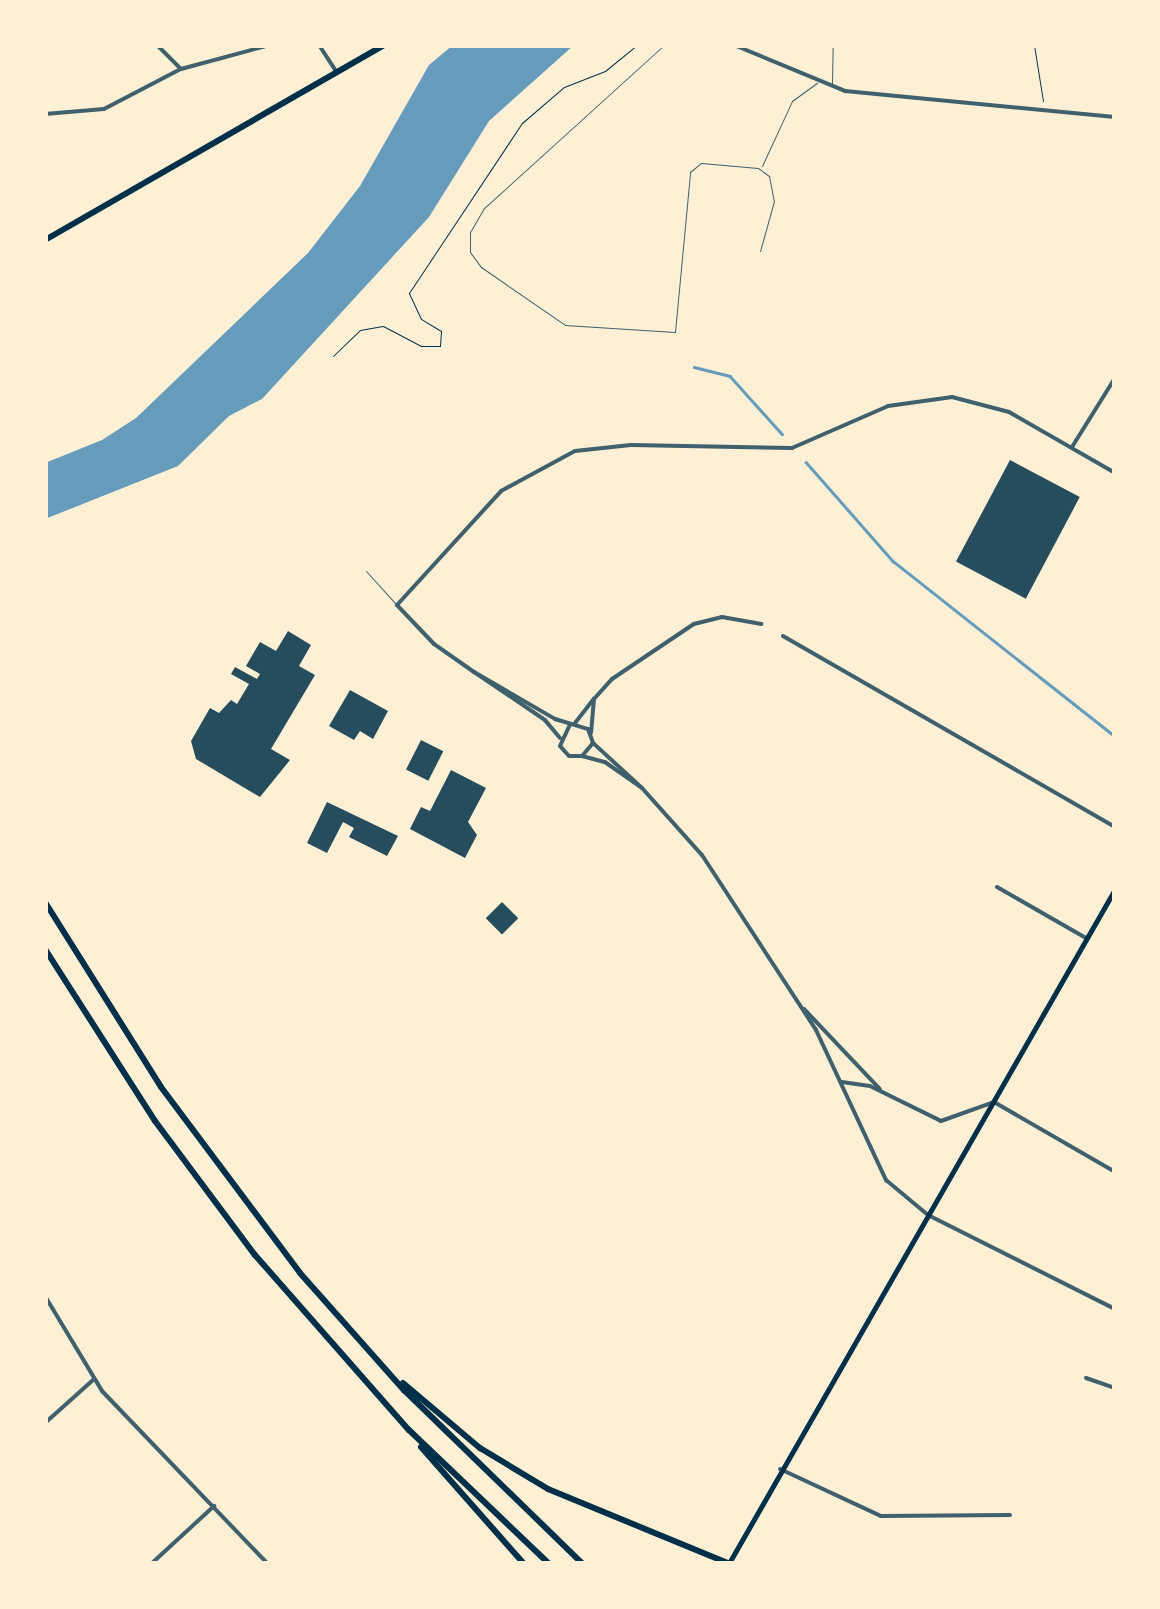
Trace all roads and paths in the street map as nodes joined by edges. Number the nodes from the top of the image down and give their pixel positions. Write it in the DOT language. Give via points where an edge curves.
graph roads {
  1 [pos="157,45"];
  2 [pos="268,45"];
  3 [pos="319,45"];
  4 [pos="384,45"];
  5 [pos="664,45"];
  6 [pos="734,45"];
  7 [pos="833,45"];
  8 [pos="1034,45"];
  9 [pos="181,68"];
  10 [pos="336,72"];
  11 [pos="820,82"];
  12 [pos="832,87"];
  13 [pos="1046,110"];
  14 [pos="45,114"];
  15 [pos="1115,117"];
  16 [pos="761,169"];
  17 [pos="45,240"];
  18 [pos="760,251"];
  19 [pos="1115,378"];
  20 [pos="1072,447"];
  21 [pos="1115,472"];
  22 [pos="366,571"];
  23 [pos="397,605"];
  24 [pos="761,624"];
  25 [pos="784,636"];
  26 [pos="474,672"];
  27 [pos="594,699"];
  28 [pos="572,724"];
  29 [pos="592,733"];
  30 [pos="560,738"];
  31 [pos="593,743"];
  32 [pos="582,756"];
  33 [pos="642,788"];
  34 [pos="1115,827"];
  35 [pos="996,887"];
  36 [pos="1115,889"];
  37 [pos="45,902"];
  38 [pos="1086,938"];
  39 [pos="45,949"];
  40 [pos="799,1003"];
  41 [pos="840,1082"];
  42 [pos="888,1096"];
  43 [pos="994,1102"];
  44 [pos="1115,1172"];
  45 [pos="928,1215"];
  46 [pos="45,1296"];
  47 [pos="1115,1310"];
  48 [pos="386,1371"];
  49 [pos="1086,1378"];
  50 [pos="94,1379"];
  51 [pos="1115,1388"];
  52 [pos="45,1422"];
  53 [pos="409,1430"];
  54 [pos="780,1469"];
  55 [pos="214,1506"];
  56 [pos="1010,1515"];
  57 [pos="151,1564"];
  58 [pos="268,1564"];
  59 [pos="524,1564"];
  60 [pos="549,1564"];
  61 [pos="584,1564"];
  62 [pos="729,1564"];
  1 -- 9 [label="street"];
  2 -- 9 [label="street"];
  3 -- 10 [label="street"];
  4 -- 10 [label="main road"];
  5 -- 16 [label="lane" via="484,208 470,232 476,263 572,327 675,332 691,168 701,163"];
  6 -- 11 [label="street"];
  7 -- 12 [label="lane"];
  8 -- 13 [label="path"];
  9 -- 14 [label="street" via="104,109"];
  10 -- 17 [label="main road"];
  11 -- 12 [label="street"];
  11 -- 16 [label="lane" via="792,101"];
  12 -- 13 [label="street"];
  13 -- 15 [label="street"];
  16 -- 18 [label="lane" via="774,202"];
  19 -- 20 [label="street"];
  20 -- 21 [label="street"];
  20 -- 23 [label="street" via="1010,412 952,397 888,406 792,448 631,445 575,451 501,492"];
  22 -- 23 [label="lane"];
  23 -- 26 [label="street" via="446,655"];
  24 -- 27 [label="street" via="722,617 694,624 612,679"];
  25 -- 34 [label="street"];
  26 -- 28 [label="street"];
  26 -- 30 [label="street" via="545,720"];
  27 -- 28 [label="street"];
  27 -- 29 [label="street"];
  28 -- 29 [label="street"];
  28 -- 30 [label="street"];
  29 -- 31 [label="street"];
  30 -- 32 [label="street" via="565,754"];
  31 -- 32 [label="street"];
  31 -- 33 [label="street"];
  32 -- 33 [label="street" via="605,762"];
  33 -- 40 [label="street" via="702,855"];
  35 -- 38 [label="street"];
  36 -- 38 [label="main road"];
  37 -- 48 [label="main road" via="161,1087 290,1259"];
  38 -- 43 [label="main road"];
  39 -- 53 [label="main road" via="220,1210"];
  40 -- 41 [label="street"];
  40 -- 42 [label="street"];
  41 -- 42 [label="street"];
  41 -- 45 [label="street" via="886,1180"];
  42 -- 43 [label="street" via="941,1121 956,1121"];
  43 -- 44 [label="street"];
  43 -- 45 [label="main road"];
  45 -- 47 [label="street"];
  45 -- 54 [label="main road"];
  46 -- 50 [label="street"];
  48 -- 61 [label="main road"];
  48 -- 62 [label="main road" via="518,1472"];
  49 -- 51 [label="street"];
  50 -- 52 [label="street"];
  50 -- 55 [label="street"];
  53 -- 59 [label="main road"];
  53 -- 60 [label="main road"];
  54 -- 56 [label="street" via="882,1516"];
  54 -- 62 [label="main road"];
  55 -- 57 [label="street"];
  55 -- 58 [label="street"];
}
